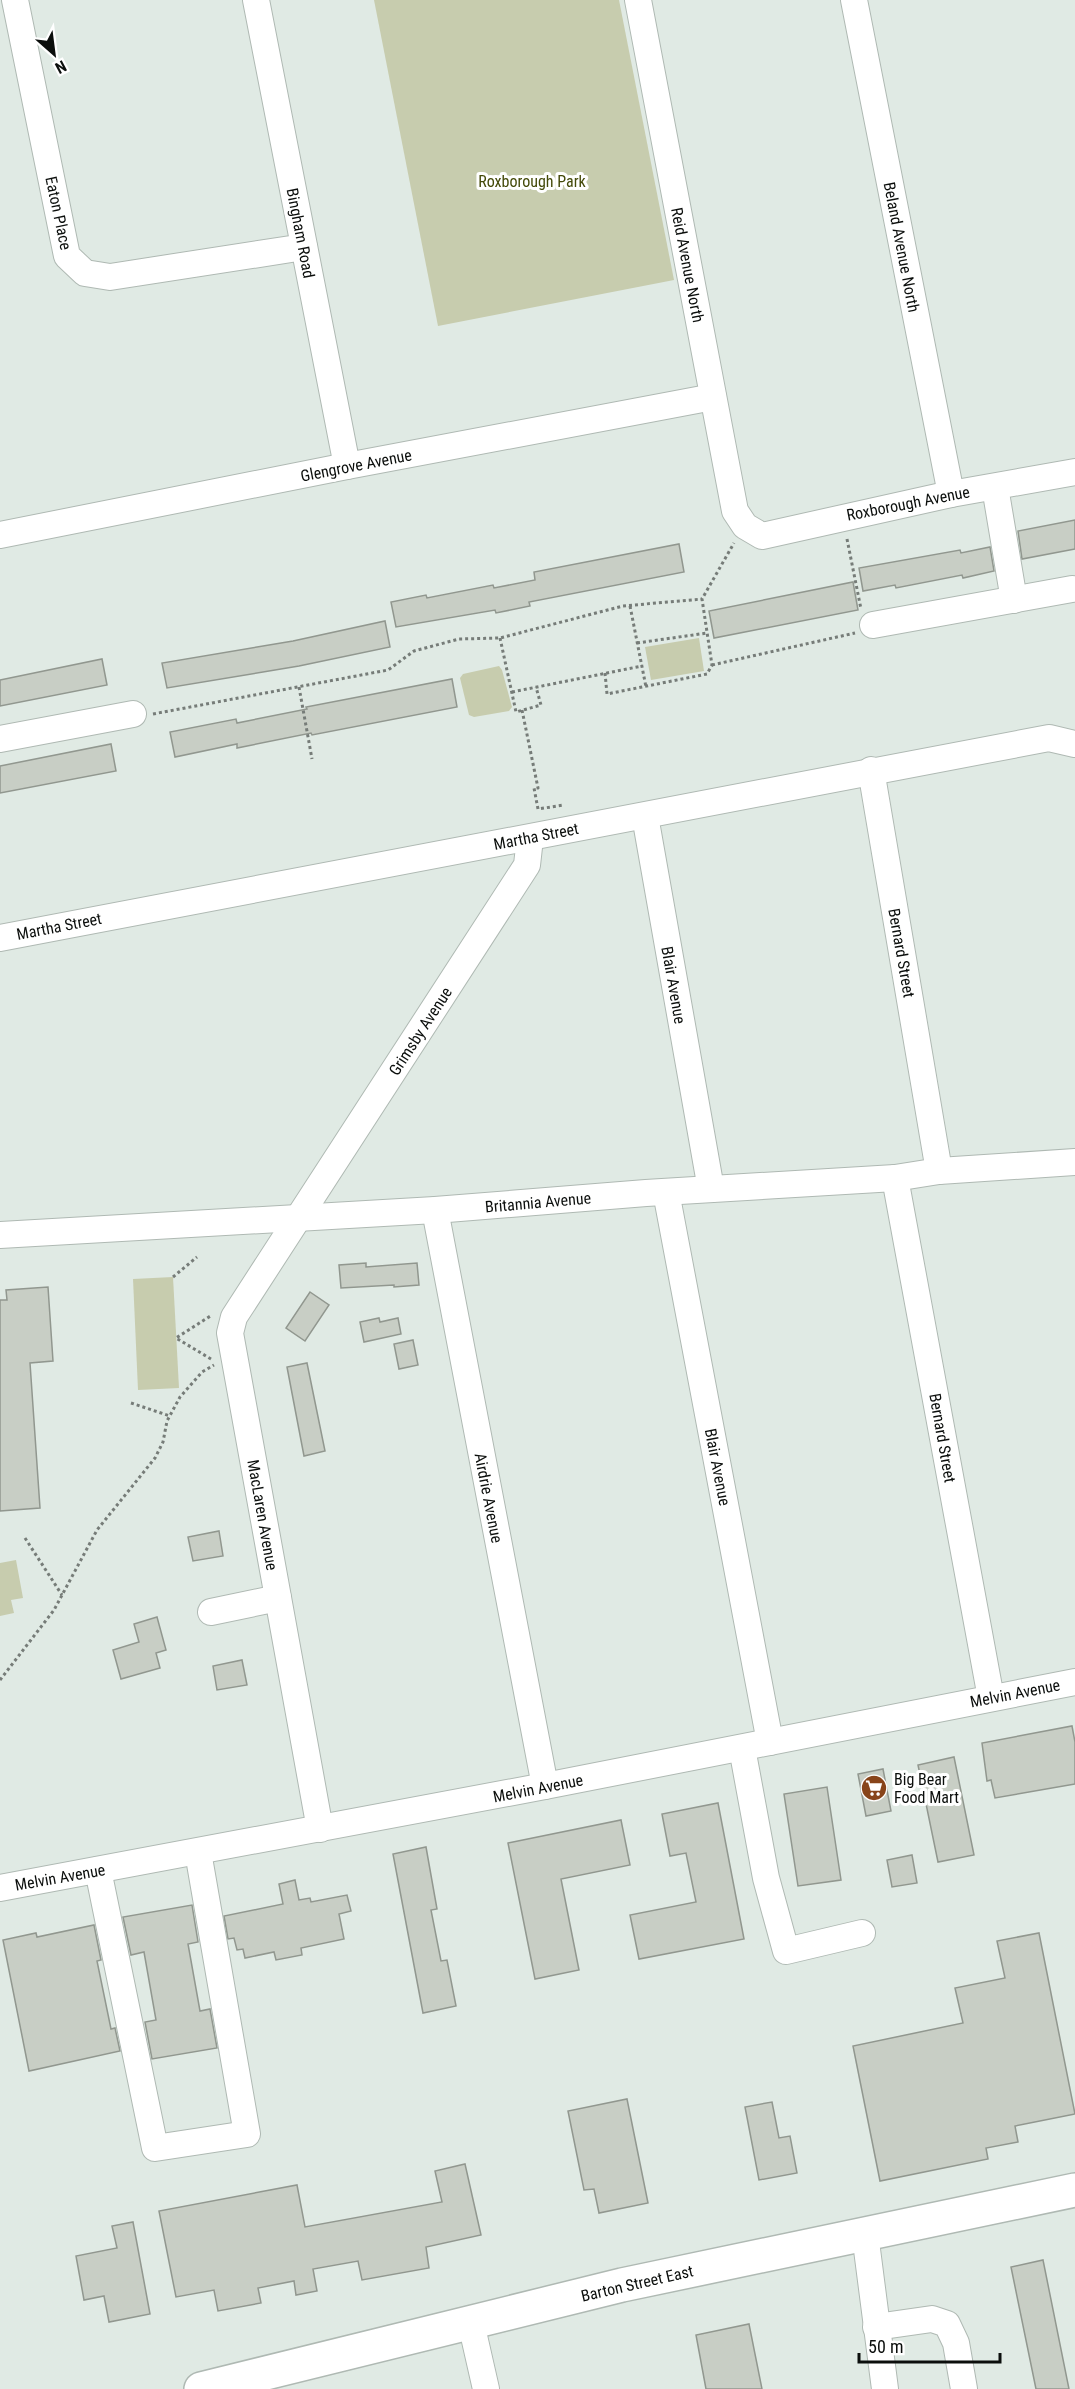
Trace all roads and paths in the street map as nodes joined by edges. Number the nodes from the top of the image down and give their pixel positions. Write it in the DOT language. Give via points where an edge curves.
graph roads {
  1 [pos="15,0"];
  2 [pos="256,0"];
  3 [pos="638,0"];
  4 [pos="854,0"];
  5 [pos="304,247"];
  6 [pos="713,398"];
  7 [pos="346,466"];
  8 [pos="1075,472"];
  9 [pos="995,487"];
  10 [pos="951,494"];
  11 [pos="843,517"];
  12 [pos="745,526"];
  13 [pos="0,535"];
  14 [pos="1072,589"];
  15 [pos="702,599"];
  16 [pos="1014,600"];
  17 [pos="630,605"];
  18 [pos="867,623"];
  19 [pos="707,633"];
  20 [pos="500,638"];
  21 [pos="637,643"];
  22 [pos="712,665"];
  23 [pos="642,666"];
  24 [pos="605,673"];
  25 [pos="299,687"];
  26 [pos="536,687"];
  27 [pos="646,687"];
  28 [pos="512,692"];
  29 [pos="522,710"];
  30 [pos="133,714"];
  31 [pos="0,740"];
  32 [pos="1074,743"];
  33 [pos="312,759"];
  34 [pos="871,770"];
  35 [pos="564,805"];
  36 [pos="645,816"];
  37 [pos="530,838"];
  38 [pos="0,938"];
  39 [pos="1075,1162"];
  40 [pos="939,1171"];
  41 [pos="895,1178"];
  42 [pos="711,1189"];
  43 [pos="666,1192"];
  44 [pos="435,1210"];
  45 [pos="298,1219"];
  46 [pos="0,1235"];
  47 [pos="197,1257"];
  48 [pos="173,1277"];
  49 [pos="244,1301"];
  50 [pos="130,1402"];
  51 [pos="170,1416"];
  52 [pos="24,1538"];
  53 [pos="62,1595"];
  54 [pos="278,1598"];
  55 [pos="211,1612"];
  56 [pos="0,1680"];
  57 [pos="1075,1682"];
  58 [pos="991,1698"];
  59 [pos="770,1742"];
  60 [pos="742,1748"];
  61 [pos="545,1786"];
  62 [pos="320,1829"];
  63 [pos="198,1852"];
  64 [pos="98,1870"];
  65 [pos="0,1888"];
  66 [pos="862,1934"];
  67 [pos="1075,2190"];
  68 [pos="865,2234"];
  69 [pos="471,2323"];
  70 [pos="876,2327"];
  71 [pos="201,2389"];
  72 [pos="486,2389"];
  73 [pos="885,2389"];
  74 [pos="964,2389"];
  1 -- 5 [label="street, Eaton Place" via="67,256 85,273 110,278"];
  2 -- 5 [label="street, Bingham Road"];
  3 -- 6 [label="street, Reid Avenue North"];
  4 -- 10 [label="street, Beland Avenue North"];
  5 -- 7 [label="street, Bingham Road"];
  6 -- 7 [label="street, Glengrove Avenue"];
  6 -- 12 [label="street, Reid Avenue North" via="735,511"];
  7 -- 13 [label="street, Glengrove Avenue"];
  8 -- 9 [label="street, Roxborough Avenue"];
  9 -- 10 [label="street, Roxborough Avenue"];
  9 -- 16 [label="street"];
  10 -- 11 [label="street, Roxborough Avenue"];
  11 -- 12 [label="street, Roxborough Avenue" via="762,536"];
  11 -- 18 [label="path"];
  12 -- 15 [label="path"];
  14 -- 16 [label="street"];
  15 -- 17 [label="path"];
  15 -- 19 [label="path"];
  16 -- 18 [label="street"];
  17 -- 20 [label="path"];
  17 -- 21 [label="path"];
  18 -- 22 [label="path"];
  19 -- 21 [label="path"];
  19 -- 22 [label="path"];
  20 -- 25 [label="path" via="459,639 414,651 388,670"];
  20 -- 28 [label="path"];
  21 -- 23 [label="path"];
  22 -- 27 [label="path" via="707,674"];
  23 -- 24 [label="path"];
  23 -- 27 [label="path"];
  24 -- 26 [label="path"];
  24 -- 27 [label="path" via="607,694"];
  25 -- 30 [label="path" via="158,714"];
  25 -- 33 [label="path"];
  26 -- 28 [label="path"];
  26 -- 29 [label="path" via="541,705"];
  28 -- 29 [label="path" via="516,712"];
  29 -- 35 [label="path" via="538,788 534,788 538,809"];
  30 -- 31 [label="street"];
  32 -- 34 [label="street, Martha Street" via="1049,738"];
  34 -- 36 [label="street, Martha Street"];
  34 -- 40 [label="street, Bernard Street"];
  36 -- 37 [label="street, Martha Street"];
  36 -- 42 [label="street, Blair Avenue"];
  37 -- 38 [label="street, Martha Street"];
  37 -- 45 [label="street, Grimsby Avenue" via="528,865"];
  39 -- 40 [label="street, Britannia Avenue"];
  40 -- 41 [label="street, Britannia Avenue"];
  41 -- 42 [label="street, Britannia Avenue"];
  41 -- 58 [label="street, Bernard Street"];
  42 -- 43 [label="street, Britannia Avenue"];
  43 -- 44 [label="street, Britannia Avenue"];
  43 -- 59 [label="street, Blair Avenue"];
  44 -- 45 [label="street, Britannia Avenue"];
  44 -- 61 [label="street, Airdrie Avenue"];
  45 -- 46 [label="street, Britannia Avenue"];
  45 -- 49 [label="street, MacLaren Avenue"];
  47 -- 48 [label="path"];
  49 -- 51 [label="path" via="210,1316 176,1338 219,1363 202,1372 180,1397"];
  49 -- 54 [label="street, MacLaren Avenue" via="230,1333"];
  50 -- 51 [label="path"];
  51 -- 53 [label="path" via="154,1458 97,1530"];
  52 -- 53 [label="path"];
  53 -- 56 [label="path"];
  54 -- 55 [label="street"];
  54 -- 62 [label="street, MacLaren Avenue"];
  57 -- 58 [label="street, Melvin Avenue"];
  58 -- 59 [label="street, Melvin Avenue"];
  59 -- 60 [label="street, Melvin Avenue"];
  60 -- 61 [label="street, Melvin Avenue"];
  60 -- 66 [label="street" via="766,1878 786,1951"];
  61 -- 62 [label="street, Melvin Avenue"];
  62 -- 63 [label="street, Melvin Avenue"];
  63 -- 64 [label="street, Melvin Avenue"];
  63 -- 64 [label="street" via="247,2134 155,2148"];
  64 -- 65 [label="street, Melvin Avenue"];
  67 -- 68 [label="main road, Barton Street East"];
  68 -- 69 [label="main road, Barton Street East" via="632,2283"];
  68 -- 70 [label="street"];
  69 -- 71 [label="main road, Barton Street East"];
  69 -- 72 [label="street"];
  70 -- 73 [label="street"];
  70 -- 74 [label="street" via="932,2319 947,2324 956,2343"];
}
